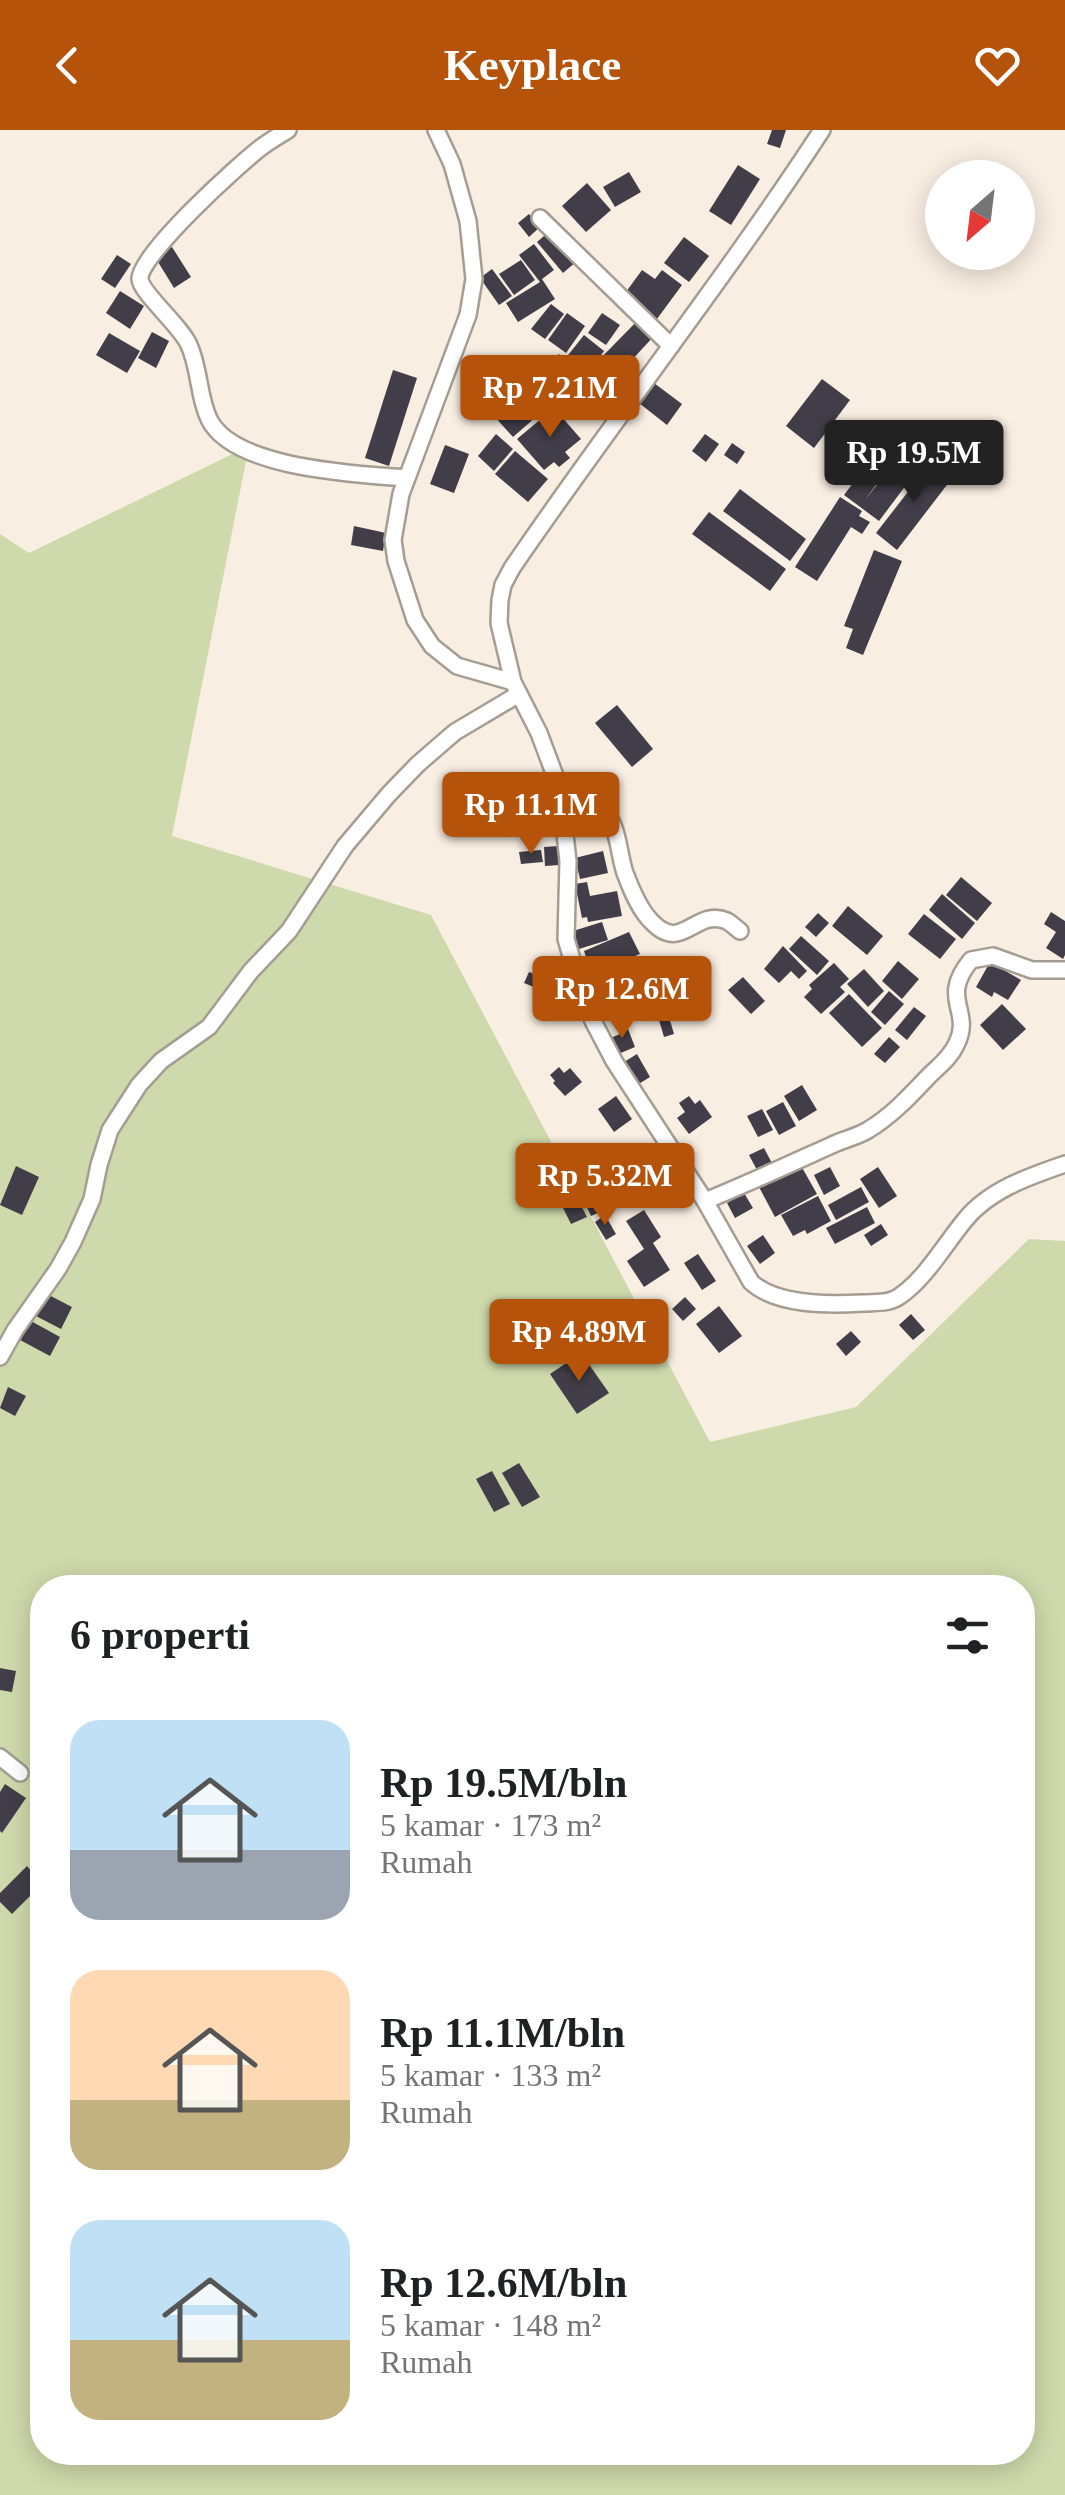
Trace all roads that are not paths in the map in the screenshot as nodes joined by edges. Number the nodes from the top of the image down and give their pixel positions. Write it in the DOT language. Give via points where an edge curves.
graph roads {
  1 [pos="288,130"];
  2 [pos="436,130"];
  3 [pos="822,130"];
  4 [pos="540,218"];
  5 [pos="672,346"];
  6 [pos="406,478"];
  7 [pos="516,688"];
  8 [pos="560,789"];
  9 [pos="740,931"];
  10 [pos="1065,970"];
  11 [pos="1065,1164"];
  12 [pos="705,1201"];
  13 [pos="0,1357"];
  14 [pos="0,1757"];
  15 [pos="20,1773"];
  1 -- 6 [label="street" via="190,212 151,255 140,280 186,337 208,416 224,438 260,456"];
  2 -- 6 [label="street" via="468,222 474,279 468,315"];
  3 -- 5 [label="street"];
  4 -- 5 [label="street"];
  5 -- 7 [label="street" via="503,585 499,623"];
  6 -- 7 [label="street" via="393,540 415,620 457,666"];
  7 -- 8 [label="street"];
  7 -- 13 [label="street" via="455,732 389,794 209,1027 140,1085 110,1130 92,1199 72,1242"];
  8 -- 9 [label="street" via="601,808 612,822 625,872 649,920 678,934 709,919"];
  8 -- 12 [label="street" via="568,861 566,939 580,990 614,1061"];
  10 -- 12 [label="street" via="1032,970 993,956 971,960 954,992 962,1028 957,1045 910,1096 864,1132"];
  11 -- 12 [label="street" via="1001,1190 974,1210 914,1283 883,1302 822,1305 757,1288"];
  14 -- 15 [label="street"];
}
